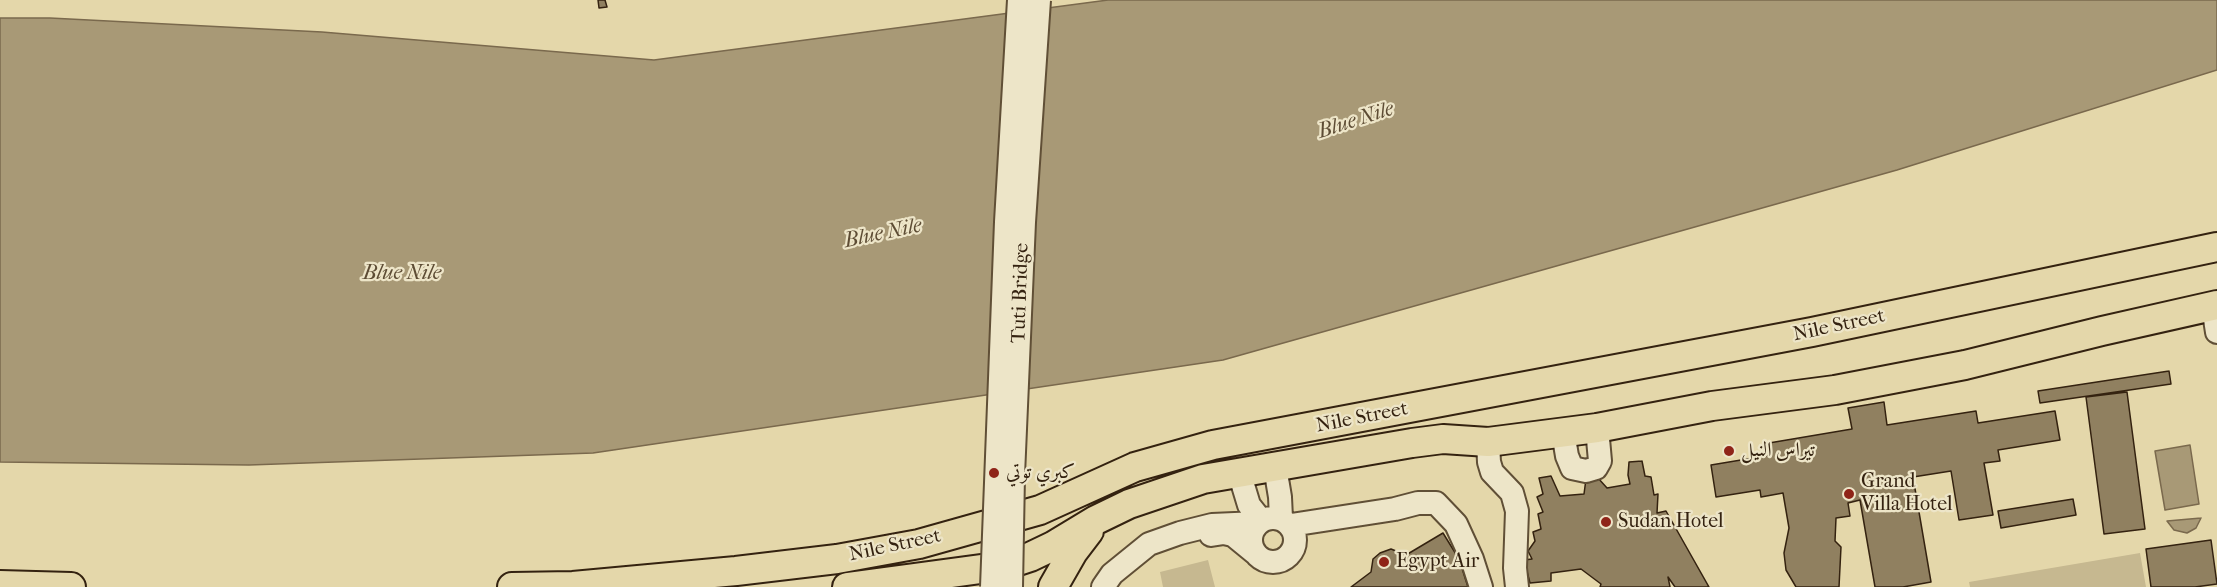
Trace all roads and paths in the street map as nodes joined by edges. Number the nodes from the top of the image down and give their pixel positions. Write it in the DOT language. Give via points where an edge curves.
graph roads {
  1 [pos="1019,0"];
  2 [pos="1039,0"];
  3 [pos="2217,247"];
  4 [pos="2216,314"];
  5 [pos="1597,428"];
  6 [pos="1563,432"];
  7 [pos="1488,442"];
  8 [pos="1275,467"];
  9 [pos="1239,472"];
  10 [pos="1096,520"];
  11 [pos="1273,522"];
  12 [pos="1255,554"];
  13 [pos="909,583"];
  14 [pos="0,585"];
  15 [pos="573,586"];
  16 [pos="70,587"];
  17 [pos="512,587"];
  18 [pos="847,587"];
  19 [pos="992,587"];
  20 [pos="1011,587"];
  21 [pos="1053,587"];
  22 [pos="1103,587"];
  23 [pos="1114,587"];
  24 [pos="1481,587"];
  25 [pos="1517,587"];
  1 -- 19 [label="street, Tuti Bridge, bridge"];
  2 -- 20 [label="street, Tuti Bridge, bridge" via="1024,222"];
  3 -- 15 [label="main road, Nile Street" via="1812,332 1213,445 1135,466 1040,510 919,543 837,559"];
  4 -- 5 [label="main road, Nile Street" via="1835,390 1712,406"];
  5 -- 6 [label="main road, Nile Street"];
  5 -- 6 [label="street" via="1599,465 1586,471 1572,468"];
  6 -- 7 [label="main road, Nile Street"];
  7 -- 8 [label="main road, Nile Street" via="1443,439"];
  7 -- 25 [label="street" via="1492,472 1512,493 1517,511"];
  8 -- 9 [label="main road, Nile Street"];
  8 -- 11 [label="street" via="1280,497"];
  9 -- 10 [label="main road, Nile Street" via="1168,489"];
  9 -- 11 [label="street" via="1249,505"];
  10 -- 13 [label="main road, Nile Street" via="1046,550 1003,566"];
  10 -- 21 [label="main road"];
  11 -- 12 [label="street" via="1251,537"];
  11 -- 12 [label="street" via="1295,533 1293,550 1288,557 1271,562"];
  11 -- 22 [label="street" via="1212,525 1149,543 1112,574"];
  11 -- 24 [label="street" via="1436,503 1456,524"];
  12 -- 23 [label="street" via="1224,533 1177,543 1135,564"];
  13 -- 18 [label="main road, Nile Street"];
  14 -- 16 [label="main road"];
  15 -- 17 [label="main road, Nile Street"];
}
